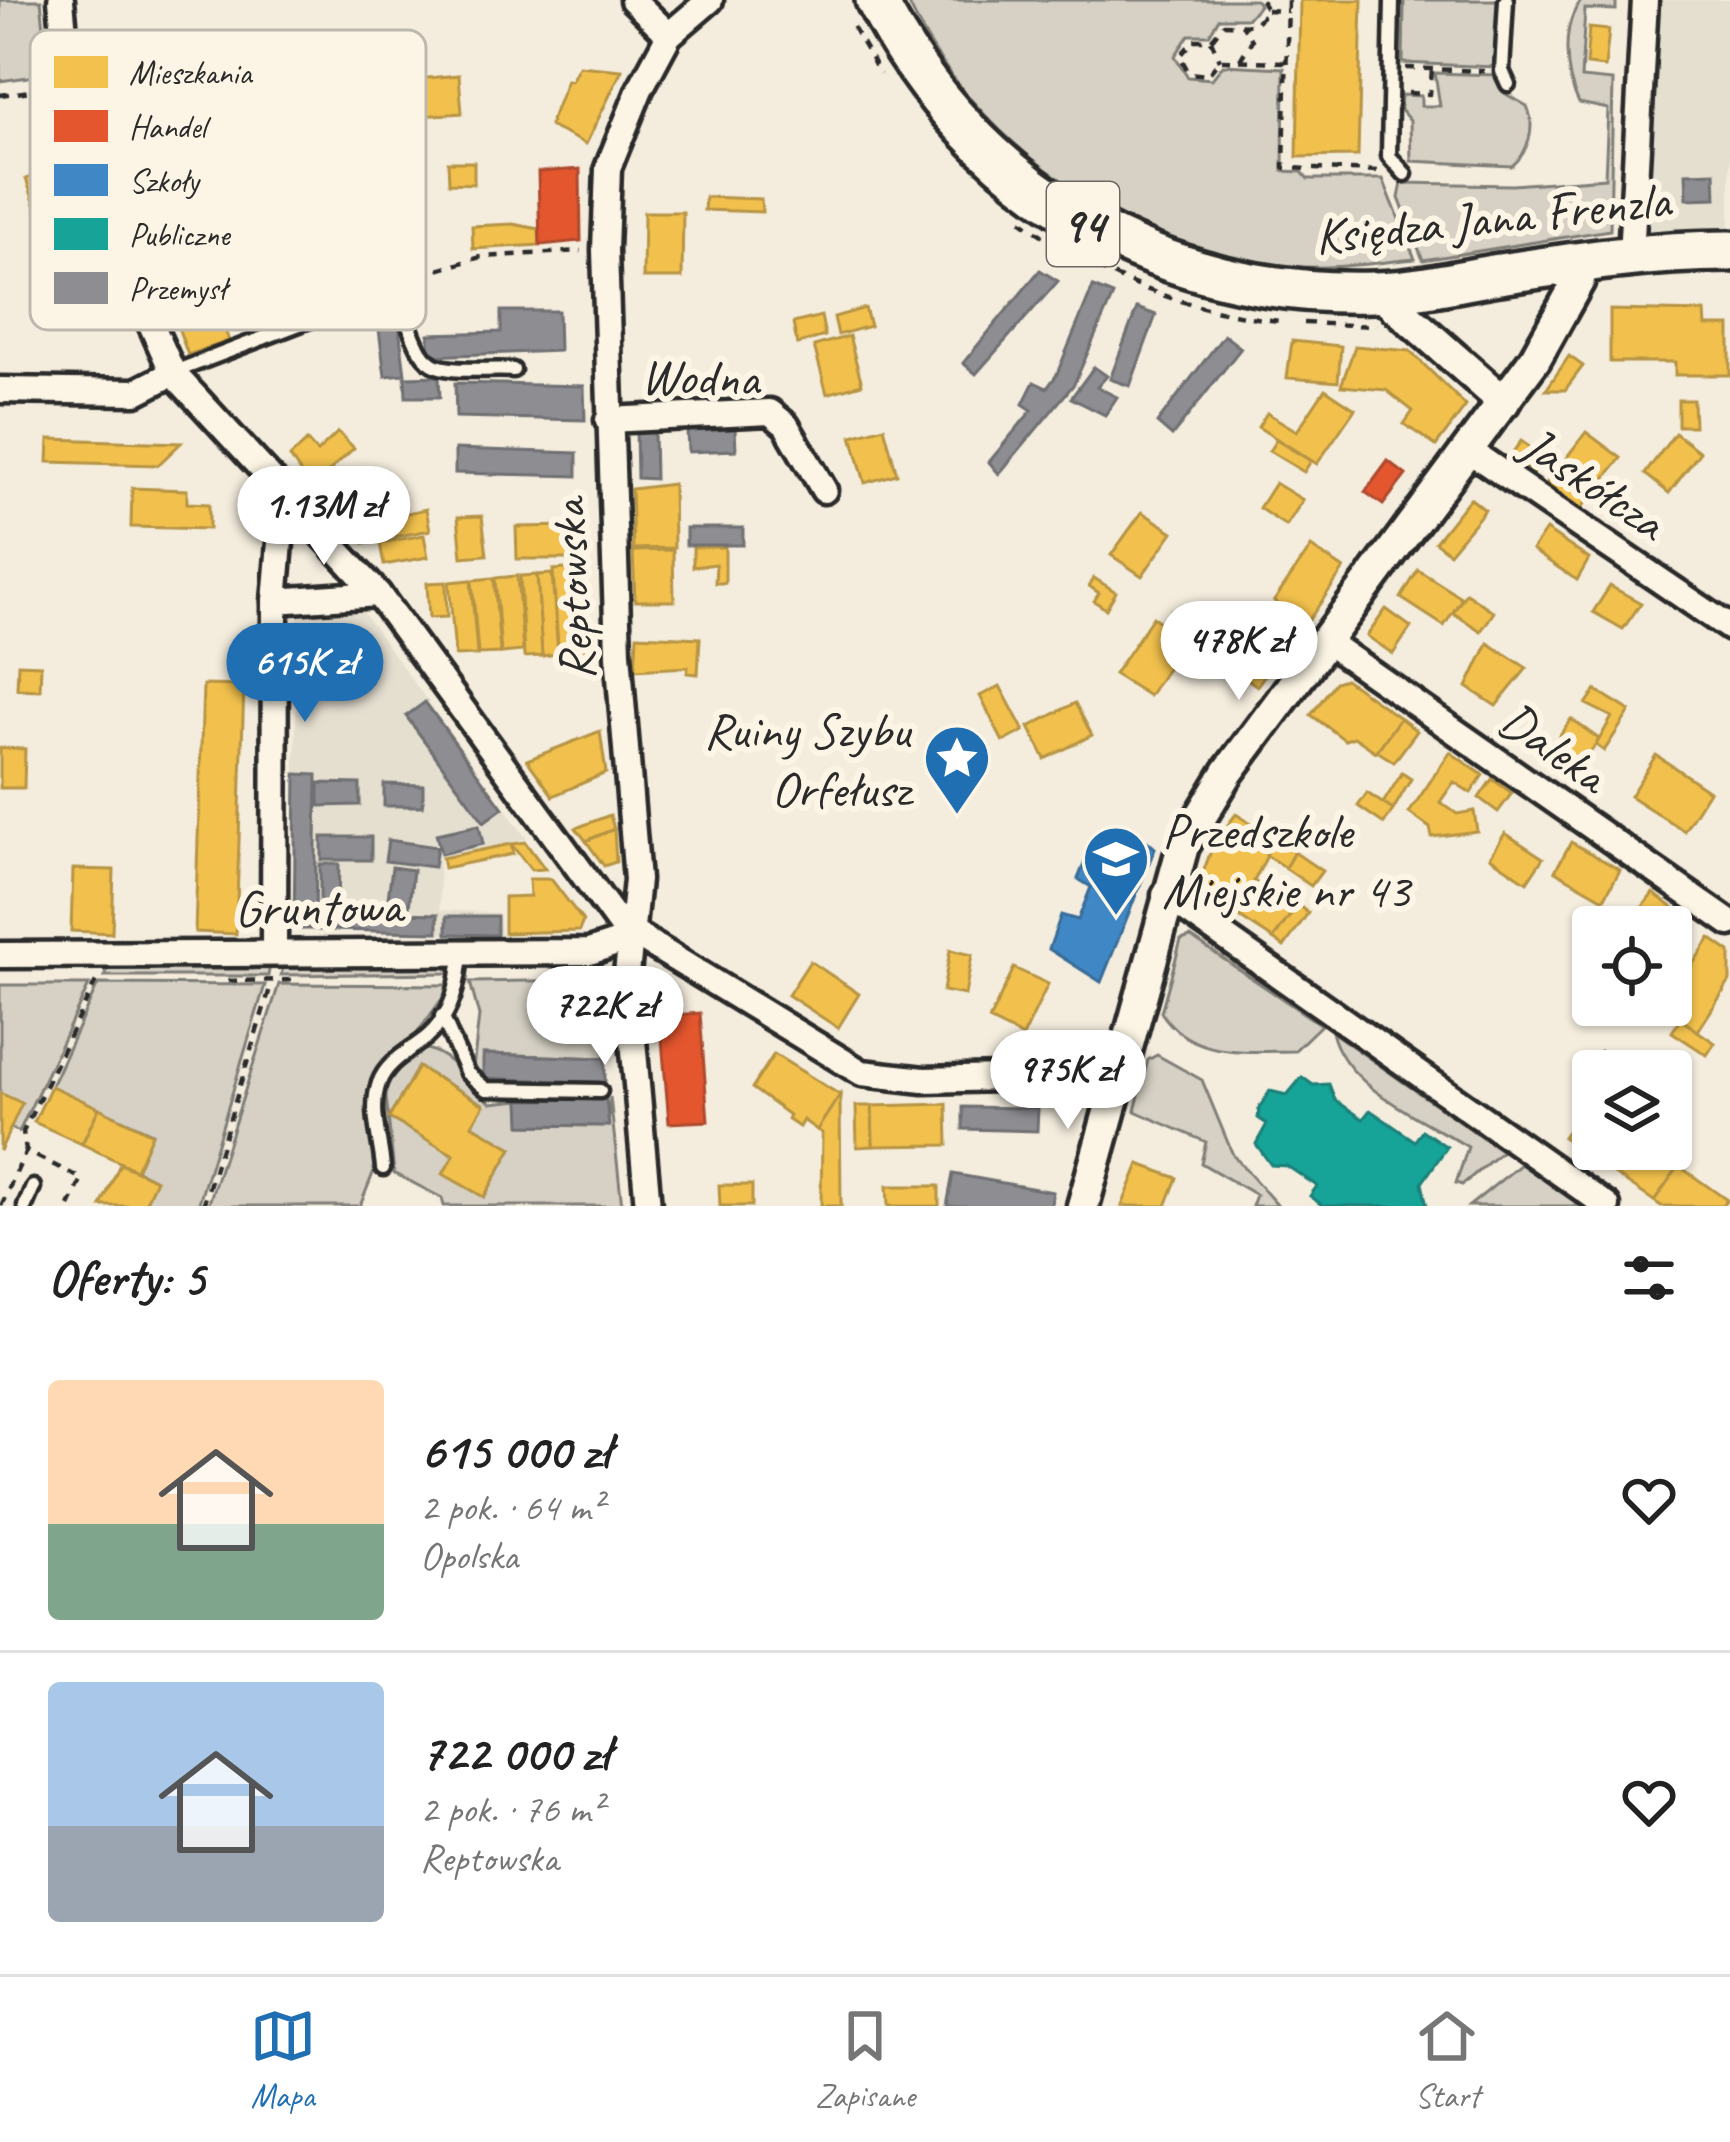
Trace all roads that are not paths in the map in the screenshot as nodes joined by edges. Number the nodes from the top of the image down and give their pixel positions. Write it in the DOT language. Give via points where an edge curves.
graph roads {
  1 [pos="61,0"];
  2 [pos="633,0"];
  3 [pos="710,0"];
  4 [pos="876,0"];
  5 [pos="1392,0"];
  6 [pos="1506,0"];
  7 [pos="1645,0"];
  8 [pos="64,30"];
  9 [pos="670,35"];
  10 [pos="1505,78"];
  11 [pos="1405,174"];
  12 [pos="1730,251"];
  13 [pos="1631,256"];
  14 [pos="1576,262"];
  15 [pos="1379,292"];
  16 [pos="153,330"];
  17 [pos="285,330"];
  18 [pos="412,330"];
  19 [pos="514,370"];
  20 [pos="173,373"];
  21 [pos="0,390"];
  22 [pos="1504,402"];
  23 [pos="608,420"];
  24 [pos="1468,450"];
  25 [pos="824,490"];
  26 [pos="284,496"];
  27 [pos="378,594"];
  28 [pos="275,601"];
  29 [pos="1730,628"];
  30 [pos="1327,643"];
  31 [pos="1165,895"];
  32 [pos="1730,922"];
  33 [pos="634,937"];
  34 [pos="461,950"];
  35 [pos="274,952"];
  36 [pos="0,955"];
  37 [pos="442,1016"];
  38 [pos="1117,1075"];
  39 [pos="600,1091"];
  40 [pos="383,1168"];
  41 [pos="33,1187"];
  42 [pos="25,1206"];
  43 [pos="648,1206"];
  44 [pos="1083,1206"];
  45 [pos="1607,1206"];
  1 -- 8 [label="street"];
  2 -- 9 [label="street"];
  3 -- 9 [label="street, Reptowska"];
  4 -- 15 [label="main road, Księdza Jana Frenzla / 94" via="922,79 967,132 1089,228 1206,276 1309,292"];
  5 -- 11 [label="lane" via="1389,155"];
  6 -- 10 [label="lane"];
  7 -- 13 [label="street"];
  9 -- 23 [label="street, Reptowska" via="610,152"];
  12 -- 13 [label="main road, Księdza Jana Frenzla / 94"];
  13 -- 14 [label="main road, Księdza Jana Frenzla / 94"];
  14 -- 15 [label="main road, Księdza Jana Frenzla / 94"];
  14 -- 22 [label="street" via="1579,280"];
  15 -- 22 [label="street"];
  16 -- 20 [label="street"];
  17 -- 20 [label="lane"];
  18 -- 19 [label="lane" via="419,351 437,366"];
  20 -- 21 [label="street" via="136,392"];
  20 -- 26 [label="street"];
  22 -- 24 [label="street"];
  23 -- 25 [label="street, Wodna" via="770,412"];
  23 -- 33 [label="street, Reptowska"];
  24 -- 29 [label="street, Jaskółcza"];
  24 -- 30 [label="street"];
  26 -- 27 [label="street"];
  26 -- 28 [label="street"];
  27 -- 28 [label="street"];
  27 -- 33 [label="street" via="605,910"];
  28 -- 35 [label="street"];
  30 -- 31 [label="street" via="1228,772"];
  30 -- 32 [label="street, Daleka"];
  31 -- 38 [label="street"];
  31 -- 45 [label="street"];
  33 -- 34 [label="street, Gruntowa" via="589,952"];
  33 -- 38 [label="street" via="862,1073 924,1080"];
  33 -- 43 [label="street, Reptowska" via="627,974"];
  34 -- 35 [label="street, Gruntowa"];
  34 -- 37 [label="lane" via="458,992"];
  35 -- 36 [label="street, Gruntowa"];
  37 -- 39 [label="lane" via="467,1073 486,1089"];
  37 -- 40 [label="lane" via="379,1082 374,1119"];
  38 -- 44 [label="street"];
  41 -- 42 [label="lane"];
}
